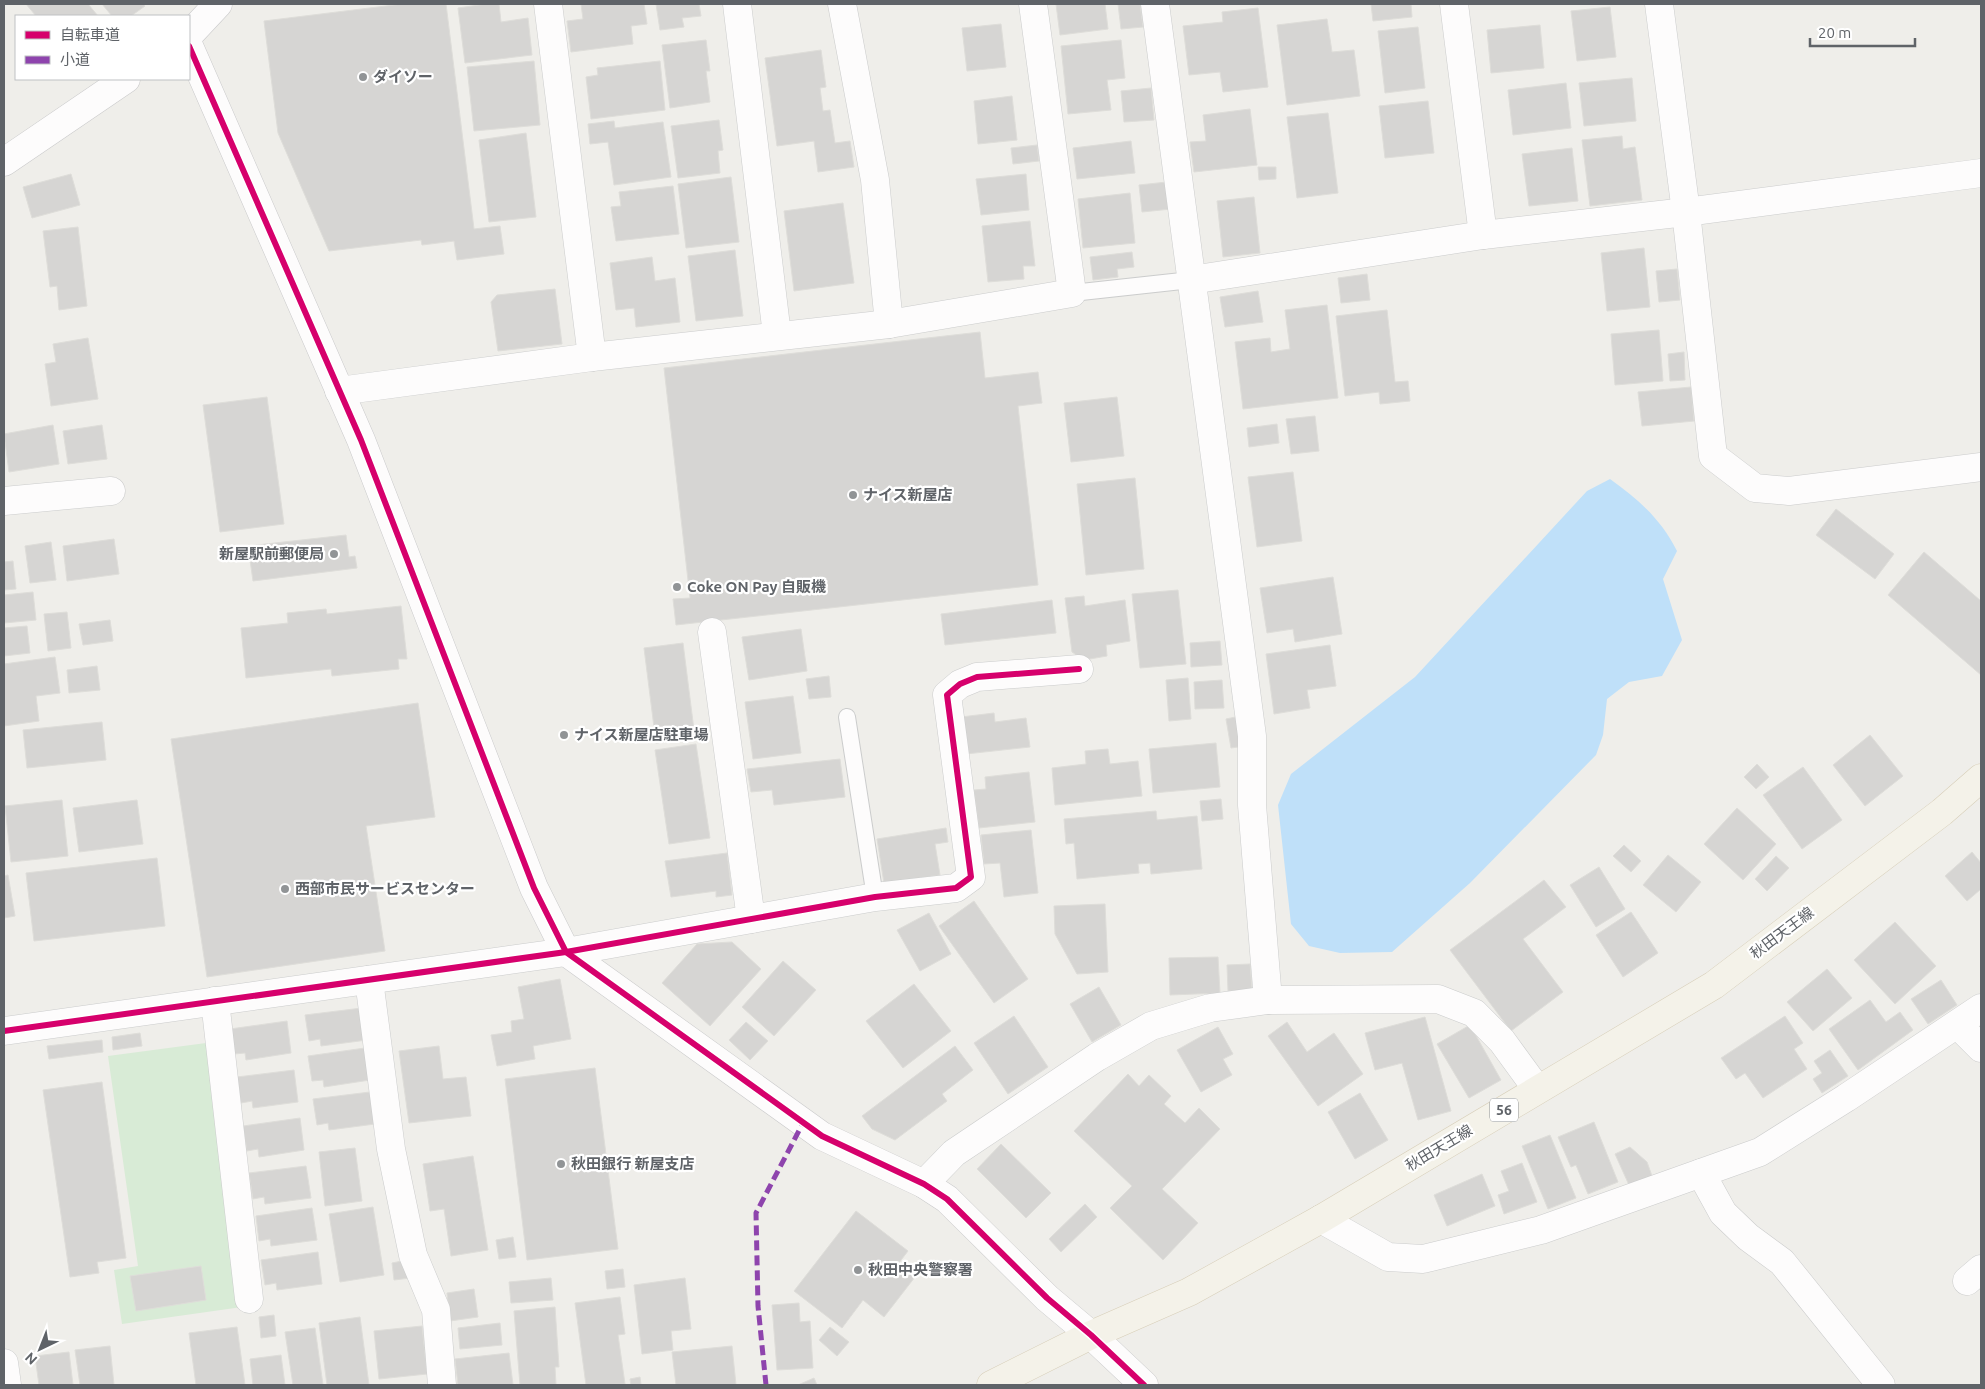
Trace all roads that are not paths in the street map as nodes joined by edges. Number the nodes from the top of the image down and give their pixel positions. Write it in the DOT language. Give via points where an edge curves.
graph roads {
  1 [pos="218,4"];
  2 [pos="548,4"];
  3 [pos="736,4"];
  4 [pos="842,4"];
  5 [pos="1033,4"];
  6 [pos="1155,4"];
  7 [pos="1454,4"];
  8 [pos="1658,4"];
  9 [pos="190,35"];
  10 [pos="190,48"];
  11 [pos="125,80"];
  12 [pos="4,162"];
  13 [pos="1981,173"];
  14 [pos="1686,212"];
  15 [pos="1482,235"];
  16 [pos="1191,280"];
  17 [pos="1072,293"];
  18 [pos="888,324"];
  19 [pos="777,335"];
  20 [pos="592,357"];
  21 [pos="339,391"];
  22 [pos="1981,467"];
  23 [pos="111,491"];
  24 [pos="4,501"];
  25 [pos="712,632"];
  26 [pos="1079,669"];
  27 [pos="847,717"];
  28 [pos="1981,778"];
  29 [pos="875,897"];
  30 [pos="750,919"];
  31 [pos="566,952"];
  32 [pos="369,980"];
  33 [pos="1268,1000"];
  34 [pos="215,1001"];
  35 [pos="1981,1008"];
  36 [pos="1958,1025"];
  37 [pos="4,1031"];
  38 [pos="1981,1048"];
  39 [pos="1538,1090"];
  40 [pos="1701,1173"];
  41 [pos="924,1184"];
  42 [pos="1321,1219"];
  43 [pos="249,1299"];
  44 [pos="1091,1335"];
  45 [pos="4,1363"];
  46 [pos="7,1385"];
  47 [pos="442,1385"];
  48 [pos="991,1385"];
  49 [pos="1144,1385"];
  50 [pos="1881,1385"];
  1 -- 9 [label="street"];
  2 -- 20 [label="street"];
  3 -- 19 [label="street"];
  4 -- 18 [label="street" via="875,180"];
  5 -- 17 [label="street"];
  6 -- 16 [label="street"];
  7 -- 15 [label="street"];
  8 -- 14 [label="street"];
  10 -- 21 [label="street"];
  11 -- 12 [label="street"];
  13 -- 14 [label="street"];
  14 -- 15 [label="street"];
  14 -- 22 [label="street" via="1713,456 1755,488 1789,491"];
  15 -- 16 [label="street"];
  16 -- 17 [label="lane"];
  16 -- 33 [label="street" via="1252,736 1252,806"];
  17 -- 18 [label="street"];
  18 -- 19 [label="street"];
  19 -- 20 [label="street"];
  20 -- 21 [label="street"];
  21 -- 31 [label="street" via="534,888"];
  23 -- 24 [label="street"];
  25 -- 30 [label="street"];
  26 -- 29 [label="street" via="977,677 946,695 971,877 956,888"];
  27 -- 29 [label="lane"];
  28 -- 39 [label="main road, 秋田天王線 / 56" via="1942,812 1714,985"];
  29 -- 30 [label="street"];
  30 -- 31 [label="street"];
  31 -- 32 [label="street"];
  31 -- 41 [label="street" via="822,1136"];
  32 -- 34 [label="street"];
  32 -- 47 [label="street" via="391,1149 413,1255 436,1310"];
  33 -- 39 [label="street" via="1438,999 1474,1013 1502,1041"];
  33 -- 41 [label="street" via="1210,1008 1151,1026 954,1153"];
  34 -- 37 [label="street"];
  34 -- 43 [label="street"];
  35 -- 36 [label="street"];
  36 -- 38 [label="street"];
  36 -- 40 [label="street" via="1760,1152"];
  39 -- 42 [label="main road, 秋田天王線 / 56"];
  40 -- 42 [label="street" via="1541,1230 1423,1259 1388,1257"];
  40 -- 50 [label="street" via="1723,1213 1782,1262"];
  41 -- 44 [label="street" via="947,1199 1047,1298"];
  42 -- 44 [label="main road, 秋田天王線 / 56" via="1189,1292"];
  44 -- 48 [label="main road, 秋田天王線 / 56"];
  44 -- 49 [label="street"];
  45 -- 46 [label="street"];
}
